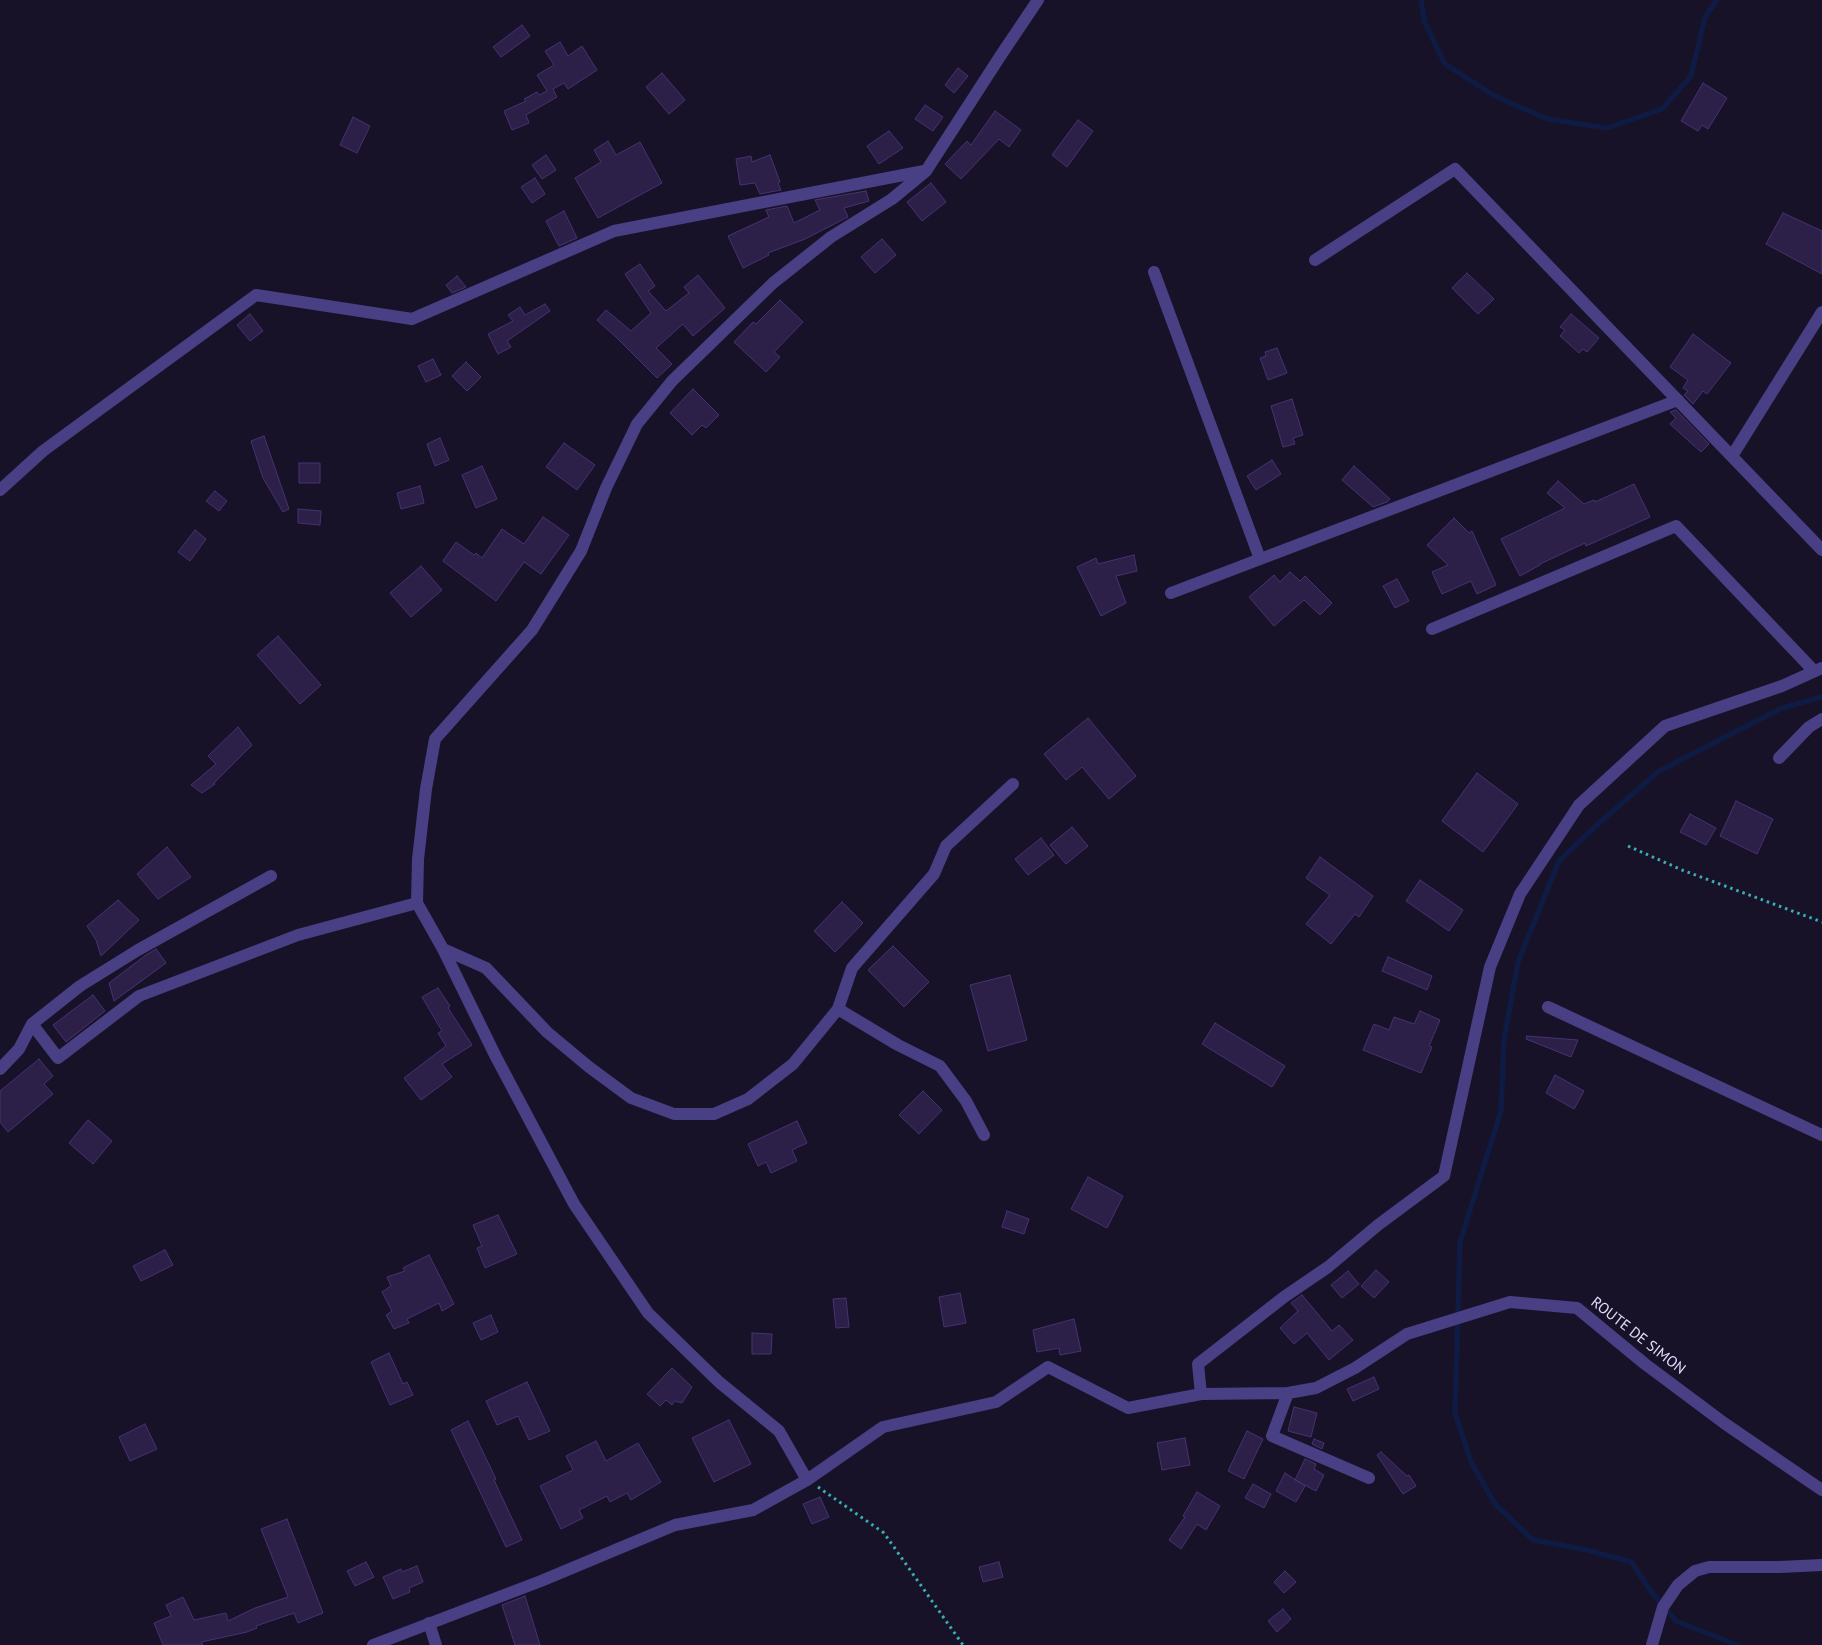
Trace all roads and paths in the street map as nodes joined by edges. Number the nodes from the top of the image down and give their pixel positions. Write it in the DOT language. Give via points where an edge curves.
graph roads {
  1 [pos="1038,0"];
  2 [pos="926,171"];
  3 [pos="1315,260"];
  4 [pos="1154,272"];
  5 [pos="1822,312"];
  6 [pos="1678,400"];
  7 [pos="1732,456"];
  8 [pos="0,490"];
  9 [pos="1822,550"];
  10 [pos="1260,559"];
  11 [pos="1171,592"];
  12 [pos="1432,629"];
  13 [pos="1818,669"];
  14 [pos="1822,719"];
  15 [pos="1779,758"];
  16 [pos="1014,784"];
  17 [pos="1628,846"];
  18 [pos="271,876"];
  19 [pos="417,903"];
  20 [pos="1822,922"];
  21 [pos="443,949"];
  22 [pos="1548,1007"];
  23 [pos="838,1009"];
  24 [pos="32,1024"];
  25 [pos="0,1069"];
  26 [pos="984,1135"];
  27 [pos="1822,1135"];
  28 [pos="1288,1393"];
  29 [pos="1201,1394"];
  30 [pos="1369,1478"];
  31 [pos="807,1480"];
  32 [pos="1822,1490"];
  33 [pos="1822,1565"];
  34 [pos="429,1623"];
  35 [pos="373,1645"];
  36 [pos="436,1645"];
  37 [pos="963,1645"];
  38 [pos="1652,1645"];
  1 -- 2 [label="street"];
  2 -- 8 [label="street" via="614,231 412,319 256,295 43,452"];
  2 -- 19 [label="street" via="892,199 831,237 773,283 672,381 637,424 581,550 532,630 435,739 418,859"];
  3 -- 6 [label="street" via="1455,169"];
  4 -- 10 [label="street"];
  5 -- 7 [label="street"];
  6 -- 7 [label="street"];
  6 -- 10 [label="street"];
  7 -- 9 [label="street"];
  10 -- 11 [label="street"];
  12 -- 13 [label="street" via="1676,526"];
  13 -- 29 [label="street" via="1782,686 1665,726 1579,805 1520,894 1490,968 1444,1176 1328,1268 1284,1297 1198,1364"];
  14 -- 15 [label="street" via="1809,726"];
  16 -- 23 [label="street" via="946,846 934,874 852,968"];
  17 -- 20 [label="path" via="1682,870"];
  18 -- 24 [label="street" via="130,955 80,986"];
  19 -- 21 [label="street"];
  19 -- 24 [label="street" via="298,935 139,996 58,1058"];
  21 -- 23 [label="street" via="486,968 547,1032 631,1098 674,1114 714,1114 748,1099 793,1064"];
  21 -- 31 [label="street" via="574,1204 648,1314 719,1382 779,1431"];
  22 -- 27 [label="street"];
  23 -- 26 [label="street" via="940,1066 966,1101"];
  24 -- 25 [label="street" via="19,1049"];
  28 -- 29 [label="street, ROUTE DE SIMON"];
  28 -- 30 [label="street" via="1272,1436"];
  28 -- 32 [label="street, ROUTE DE SIMON" via="1316,1388 1408,1334 1510,1302 1577,1308 1724,1423"];
  29 -- 31 [label="street, ROUTE DE SIMON" via="1128,1408 1048,1367 996,1402 883,1427"];
  31 -- 34 [label="street" via="754,1510 675,1525"];
  31 -- 37 [label="path" via="884,1533"];
  33 -- 38 [label="street" via="1709,1567 1695,1571 1678,1584 1666,1602"];
  34 -- 35 [label="street"];
  34 -- 36 [label="street"];
}
